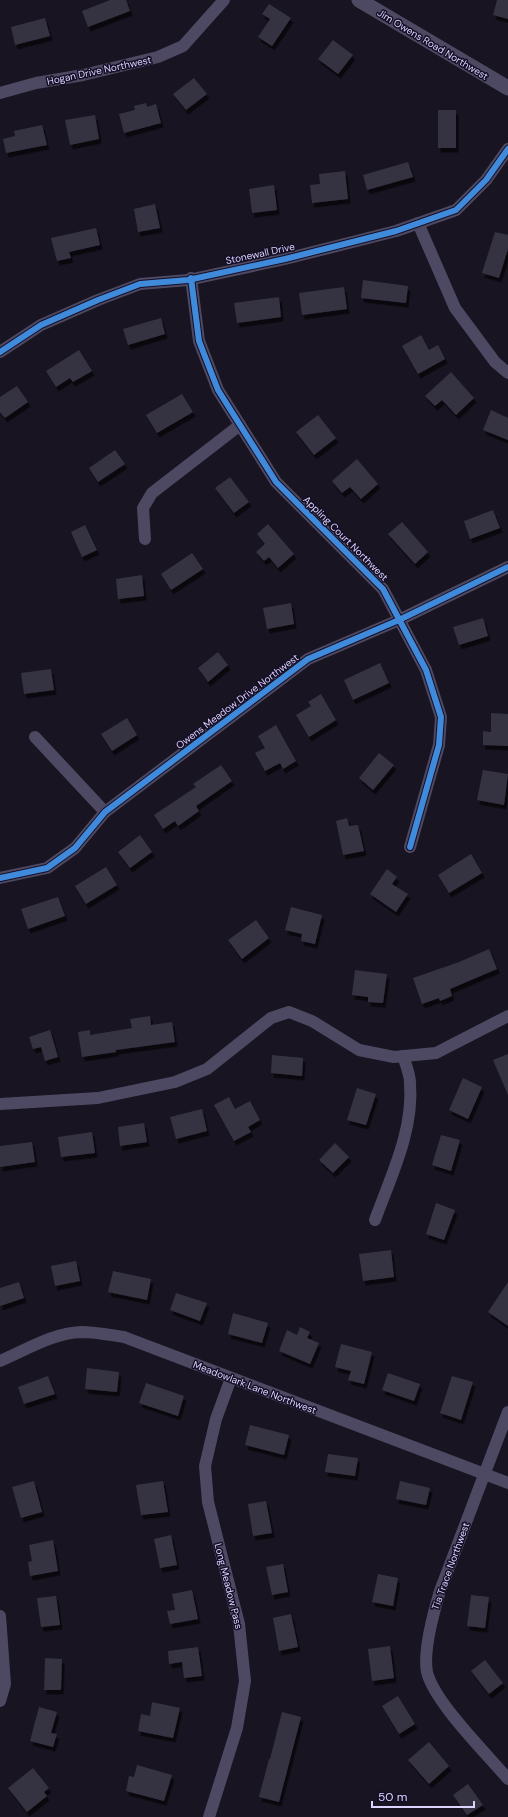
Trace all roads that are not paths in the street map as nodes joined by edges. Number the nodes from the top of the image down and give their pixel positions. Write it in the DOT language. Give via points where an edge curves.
graph roads {
  1 [pos="224,0"];
  2 [pos="359,0"];
  3 [pos="508,88"];
  4 [pos="0,93"];
  5 [pos="508,150"];
  6 [pos="418,223"];
  7 [pos="191,278"];
  8 [pos="0,352"];
  9 [pos="508,373"];
  10 [pos="240,425"];
  11 [pos="144,539"];
  12 [pos="508,567"];
  13 [pos="399,620"];
  14 [pos="35,737"];
  15 [pos="105,812"];
  16 [pos="410,847"];
  17 [pos="0,878"];
  18 [pos="508,1016"];
  19 [pos="403,1056"];
  20 [pos="0,1104"];
  21 [pos="374,1220"];
  22 [pos="0,1361"];
  23 [pos="231,1378"];
  24 [pos="508,1412"];
  25 [pos="483,1475"];
  26 [pos="508,1483"];
  27 [pos="0,1616"];
  28 [pos="0,1701"];
  29 [pos="508,1779"];
  30 [pos="209,1817"];
  1 -- 4 [label="street, Hogan Drive Northwest" via="183,46 158,57"];
  2 -- 3 [label="street, Jim Owens Road Northwest"];
  5 -- 6 [label="street, Stonewall Drive" via="486,180 456,210"];
  6 -- 7 [label="street, Stonewall Drive" via="285,259"];
  6 -- 9 [label="street" via="455,308 495,362"];
  7 -- 8 [label="street, Stonewall Drive" via="140,284 98,300 41,325"];
  7 -- 10 [label="street, Appling Court Northwest" via="199,341 218,390"];
  10 -- 11 [label="street" via="152,493 143,508"];
  10 -- 13 [label="street, Appling Court Northwest" via="276,482 383,589"];
  12 -- 13 [label="street, Owens Meadow Drive Northwest"];
  13 -- 15 [label="street, Owens Meadow Drive Northwest" via="308,659"];
  13 -- 16 [label="street, Appling Court Northwest" via="426,670 441,716 439,745"];
  14 -- 15 [label="street"];
  15 -- 17 [label="street, Owens Meadow Drive Northwest" via="75,848 47,868"];
  18 -- 19 [label="street" via="436,1053"];
  19 -- 20 [label="street" via="394,1057 359,1050 312,1021 289,1012 271,1018 207,1069 175,1082 98,1098"];
  19 -- 21 [label="street" via="410,1081 411,1108 399,1155"];
  22 -- 23 [label="street, Meadowlark Lane Northwest" via="46,1340 81,1332 124,1337"];
  23 -- 25 [label="street, Meadowlark Lane Northwest"];
  23 -- 30 [label="street, Long Meadow Pass" via="216,1419 205,1466 208,1502 239,1624 244,1681 237,1728"];
  24 -- 25 [label="street, Tia Trace Northwest"];
  25 -- 26 [label="street, Meadowlark Lane Northwest"];
  25 -- 29 [label="street, Tia Trace Northwest" via="432,1616 427,1672 434,1690 446,1707"];
  27 -- 28 [label="street" via="5,1684"];
}
